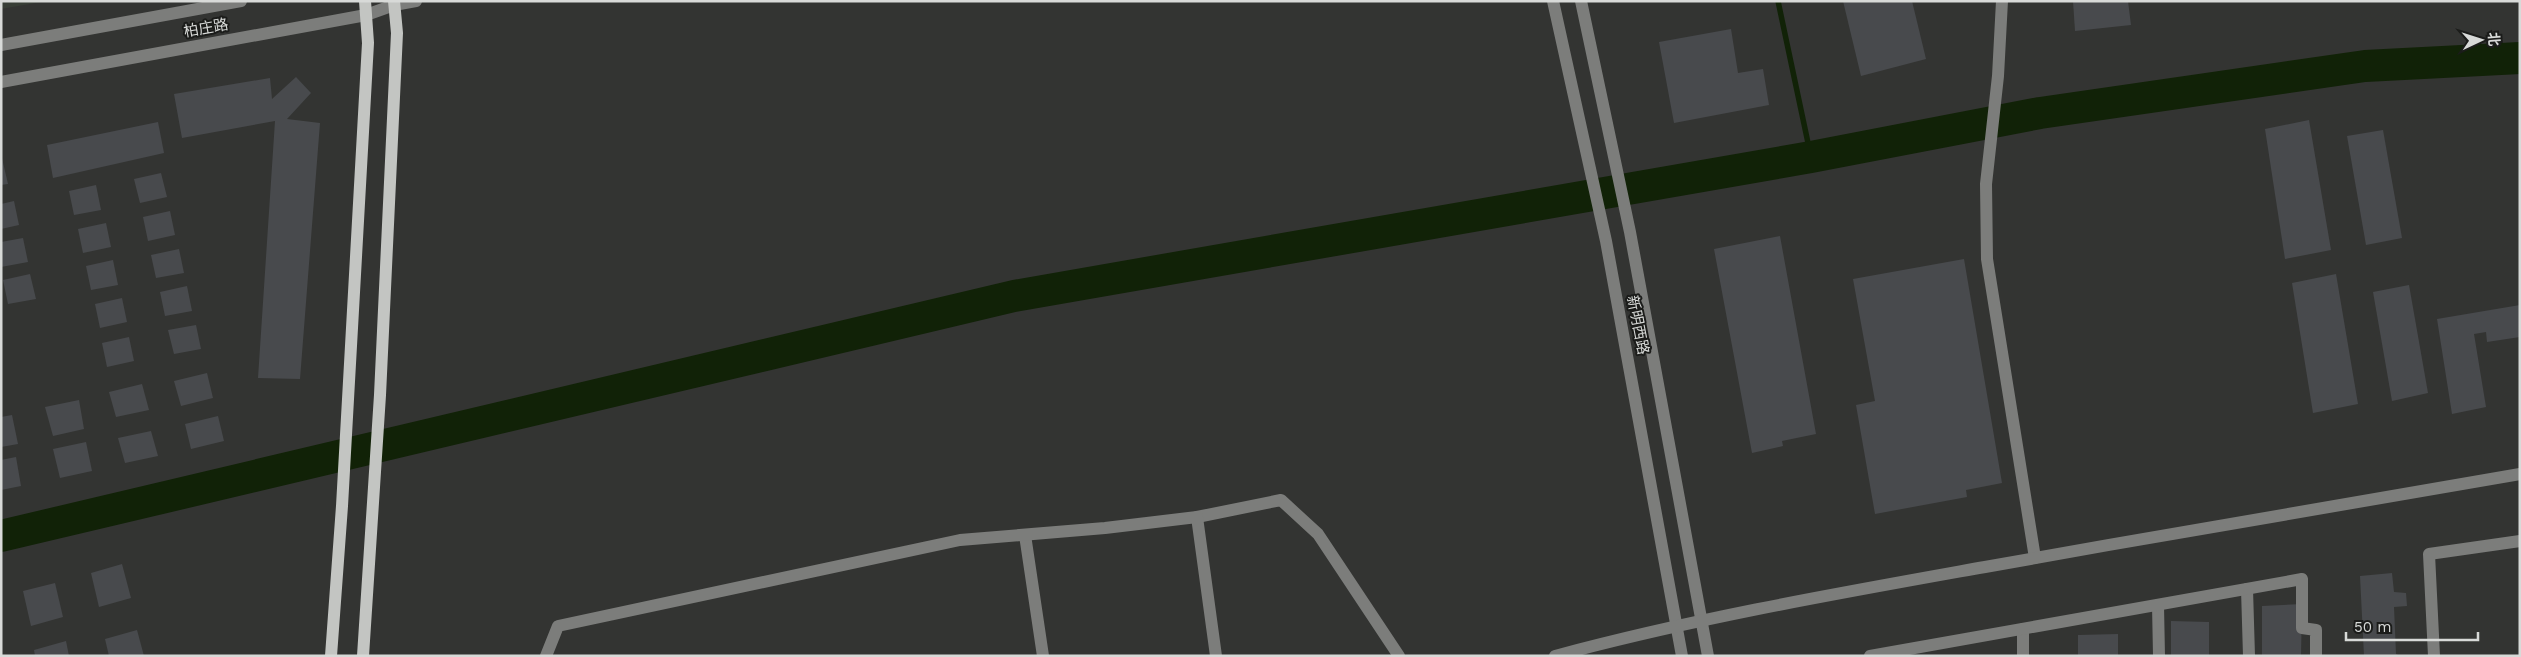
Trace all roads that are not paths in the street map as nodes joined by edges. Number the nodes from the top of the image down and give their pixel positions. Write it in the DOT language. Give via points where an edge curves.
graph roads {
  1 [pos="241,1"];
  2 [pos="365,1"];
  3 [pos="416,1"];
  4 [pos="1553,1"];
  5 [pos="1581,1"];
  6 [pos="2002,1"];
  7 [pos="394,3"];
  8 [pos="366,15"];
  9 [pos="1,45"];
  10 [pos="1,82"];
  11 [pos="2520,474"];
  12 [pos="1197,516"];
  13 [pos="1025,535"];
  14 [pos="2520,541"];
  15 [pos="2035,558"];
  16 [pos="2247,589"];
  17 [pos="2158,605"];
  18 [pos="1704,621"];
  19 [pos="1678,627"];
  20 [pos="2023,629"];
  21 [pos="1927,651"];
  22 [pos="331,656"];
  23 [pos="363,656"];
  24 [pos="546,656"];
  25 [pos="1043,656"];
  26 [pos="1216,656"];
  27 [pos="1398,656"];
  28 [pos="1555,656"];
  29 [pos="1682,656"];
  30 [pos="1708,656"];
  31 [pos="1873,656"];
  32 [pos="2023,656"];
  33 [pos="2159,656"];
  34 [pos="2249,656"];
  35 [pos="2316,656"];
  36 [pos="2434,656"];
  1 -- 9 [label="street, 柏庄路"];
  2 -- 8 [label="main road"];
  3 -- 7 [label="street, 柏庄路"];
  4 -- 19 [label="street, 新明西路" via="1606,241"];
  5 -- 18 [label="street, 新明西路" via="1615,154"];
  6 -- 15 [label="street" via="1998,76 1986,184 1987,259"];
  7 -- 8 [label="street, 柏庄路"];
  7 -- 23 [label="main road" via="397,33 380,395"];
  8 -- 10 [label="street, 柏庄路"];
  8 -- 22 [label="main road" via="368,43"];
  11 -- 15 [label="street"];
  12 -- 13 [label="street"];
  12 -- 26 [label="street"];
  12 -- 27 [label="street" via="1281,500 1318,534"];
  13 -- 24 [label="street" via="960,540 558,626"];
  13 -- 25 [label="street"];
  14 -- 36 [label="street" via="2429,554"];
  15 -- 18 [label="street"];
  16 -- 17 [label="street"];
  16 -- 34 [label="street"];
  16 -- 35 [label="street" via="2302,579 2302,628 2316,630"];
  17 -- 20 [label="street"];
  17 -- 33 [label="street"];
  18 -- 19 [label="street"];
  18 -- 30 [label="street, 新明西路"];
  19 -- 28 [label="street" via="1636,634"];
  19 -- 29 [label="street, 新明西路"];
  20 -- 21 [label="street"];
  20 -- 32 [label="street"];
  21 -- 31 [label="street"];
}
